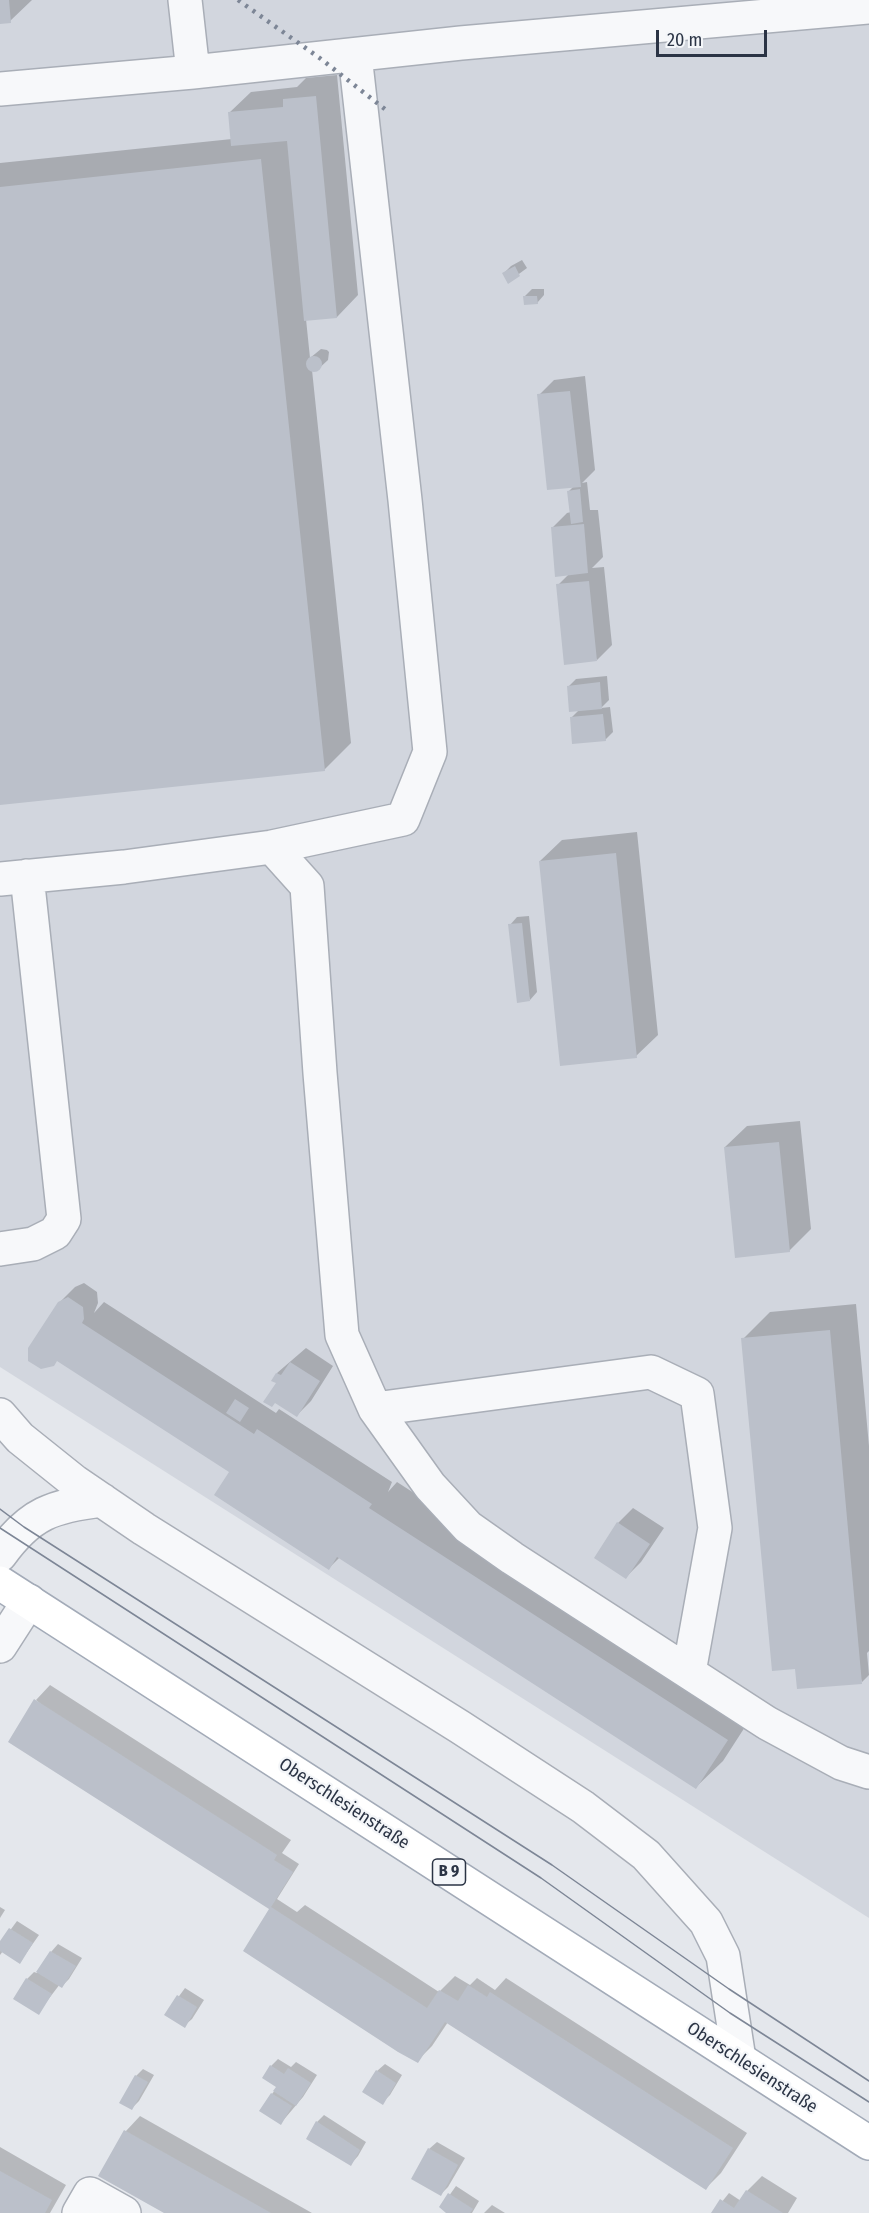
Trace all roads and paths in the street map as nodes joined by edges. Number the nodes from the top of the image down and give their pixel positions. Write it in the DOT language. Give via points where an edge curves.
graph roads {
  1 [pos="185,0"];
  2 [pos="869,7"];
  3 [pos="355,55"];
  4 [pos="193,72"];
  5 [pos="0,89"];
  6 [pos="272,847"];
  7 [pos="14,878"];
  8 [pos="0,1249"];
  9 [pos="375,1409"];
  10 [pos="0,1415"];
  11 [pos="102,1500"];
  12 [pos="0,1555"];
  13 [pos="0,1583"];
  14 [pos="29,1601"];
  15 [pos="0,1646"];
  16 [pos="689,1672"];
  17 [pos="869,1772"];
  18 [pos="739,2059"];
  19 [pos="869,2143"];
  20 [pos="79,2213"];
  21 [pos="124,2213"];
  1 -- 4 [label="street"];
  2 -- 3 [label="street"];
  3 -- 4 [label="street"];
  3 -- 6 [label="street" via="430,752 403,819"];
  4 -- 5 [label="street"];
  6 -- 7 [label="street"];
  6 -- 9 [label="street" via="307,886 342,1335"];
  7 -- 8 [label="street" via="64,1219 55,1233 33,1244"];
  9 -- 16 [label="street" via="429,1486 468,1527"];
  9 -- 16 [label="street" via="651,1372 698,1394 715,1528"];
  10 -- 11 [label="street" via="20,1438"];
  11 -- 12 [label="street" via="48,1510 12,1537"];
  11 -- 18 [label="street" via="583,1807 646,1856 706,1922 723,1956"];
  13 -- 14 [label="main road, Oberschlesienstraße / B 9"];
  14 -- 15 [label="street"];
  14 -- 18 [label="main road, Oberschlesienstraße / B 9"];
  16 -- 17 [label="street" via="767,1722 842,1763"];
  18 -- 19 [label="main road, Oberschlesienstraße / B 9"];
  20 -- 21 [label="street" via="90,2194"];
}
